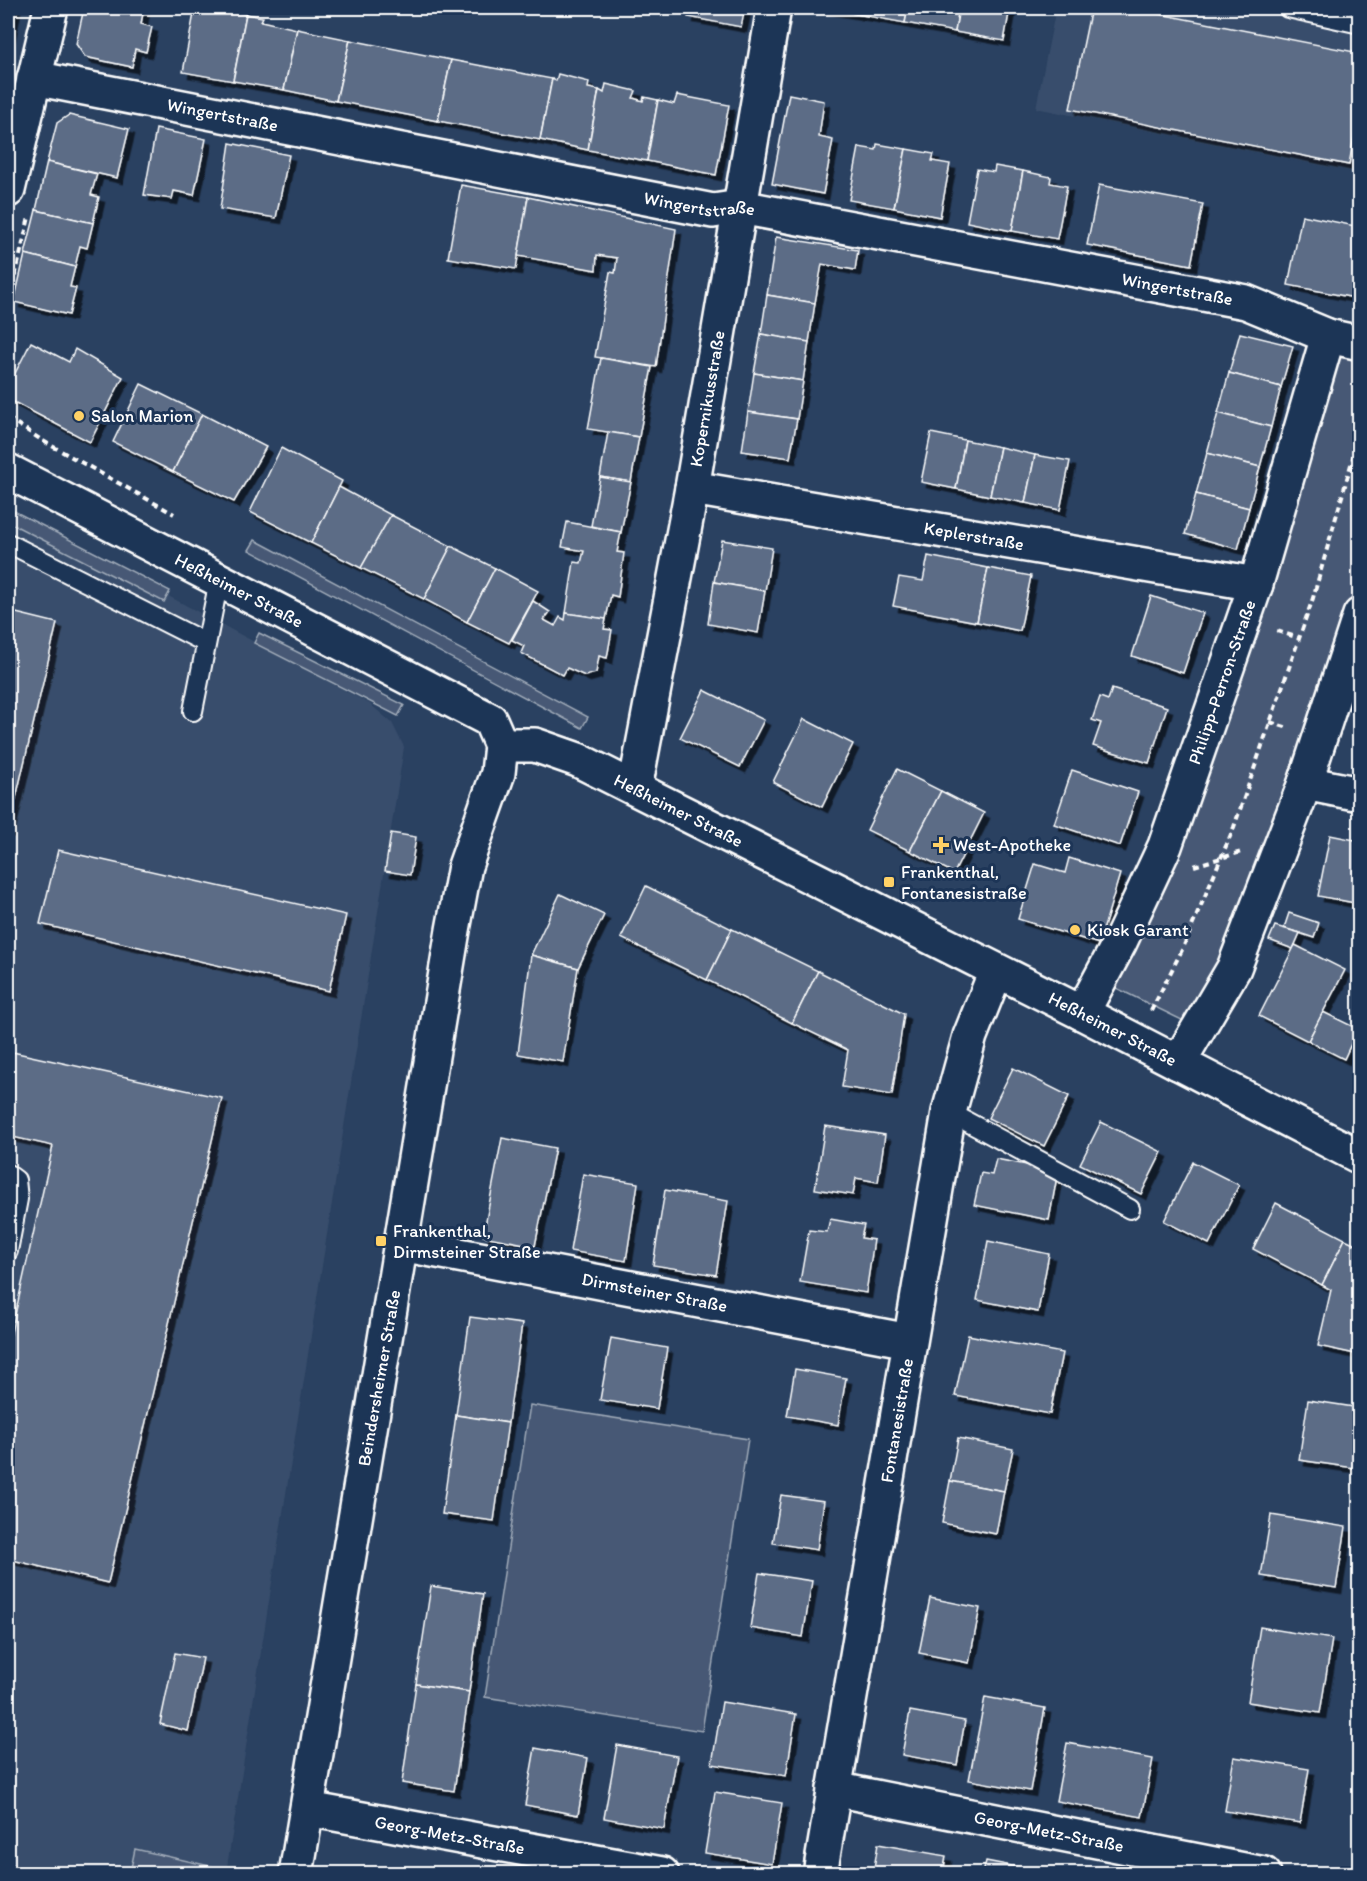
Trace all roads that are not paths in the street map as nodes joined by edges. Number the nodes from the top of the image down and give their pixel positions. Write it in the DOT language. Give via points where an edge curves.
graph roads {
  1 [pos="51,8"];
  2 [pos="774,8"];
  3 [pos="1288,8"];
  4 [pos="1359,24"];
  5 [pos="34,78"];
  6 [pos="8,190"];
  7 [pos="740,207"];
  8 [pos="1328,336"];
  9 [pos="1359,343"];
  10 [pos="8,471"];
  11 [pos="692,488"];
  12 [pos="8,543"];
  13 [pos="219,580"];
  14 [pos="1256,584"];
  15 [pos="1359,615"];
  16 [pos="206,643"];
  17 [pos="193,711"];
  18 [pos="501,745"];
  19 [pos="1305,783"];
  20 [pos="635,788"];
  21 [pos="1359,794"];
  22 [pos="996,971"];
  23 [pos="1082,1013"];
  24 [pos="1178,1063"];
  25 [pos="949,1112"];
  26 [pos="1359,1157"];
  27 [pos="8,1174"];
  28 [pos="1130,1209"];
  29 [pos="401,1244"];
  30 [pos="8,1251"];
  31 [pos="909,1341"];
  32 [pos="834,1788"];
  33 [pos="308,1809"];
  34 [pos="296,1874"];
  35 [pos="662,1874"];
  36 [pos="820,1874"];
  37 [pos="1264,1874"];
  1 -- 5 [label="street"];
  2 -- 7 [label="street, Kopernikusstraße"];
  3 -- 4 [label="lane"];
  5 -- 6 [label="street"];
  5 -- 7 [label="street, Wingertstraße" via="713,211"];
  7 -- 8 [label="street, Wingertstraße" via="1246,302"];
  7 -- 11 [label="street, Kopernikusstraße"];
  8 -- 9 [label="street, Wingertstraße"];
  8 -- 14 [label="street, Philipp-Perron-Straße"];
  10 -- 13 [label="street, Heßheimer Straße"];
  11 -- 14 [label="street, Keplerstraße"];
  11 -- 20 [label="street, Kopernikusstraße"];
  12 -- 16 [label="lane"];
  13 -- 16 [label="lane"];
  13 -- 18 [label="street, Heßheimer Straße" via="490,720"];
  14 -- 23 [label="street, Philipp-Perron-Straße" via="1165,846"];
  15 -- 19 [label="street"];
  16 -- 17 [label="lane"];
  18 -- 20 [label="street, Heßheimer Straße" via="542,747"];
  18 -- 29 [label="street, Beindersheimer Straße" via="498,773 465,866"];
  19 -- 21 [label="street"];
  19 -- 24 [label="street" via="1234,968"];
  20 -- 22 [label="street, Heßheimer Straße"];
  22 -- 23 [label="street, Heßheimer Straße"];
  22 -- 25 [label="street, Fontanesistraße" via="970,1036"];
  23 -- 24 [label="street, Heßheimer Straße"];
  24 -- 26 [label="street, Heßheimer Straße"];
  25 -- 28 [label="lane"];
  25 -- 31 [label="street, Fontanesistraße"];
  27 -- 30 [label="lane" via="16,1180 18,1199"];
  29 -- 31 [label="street, Dirmsteiner Straße"];
  29 -- 33 [label="street, Beindersheimer Straße"];
  31 -- 32 [label="street, Fontanesistraße"];
  32 -- 36 [label="street, Fontanesistraße"];
  32 -- 37 [label="street, Georg-Metz-Straße"];
  33 -- 34 [label="street, Beindersheimer Straße"];
  33 -- 35 [label="street, Georg-Metz-Straße"];
}
